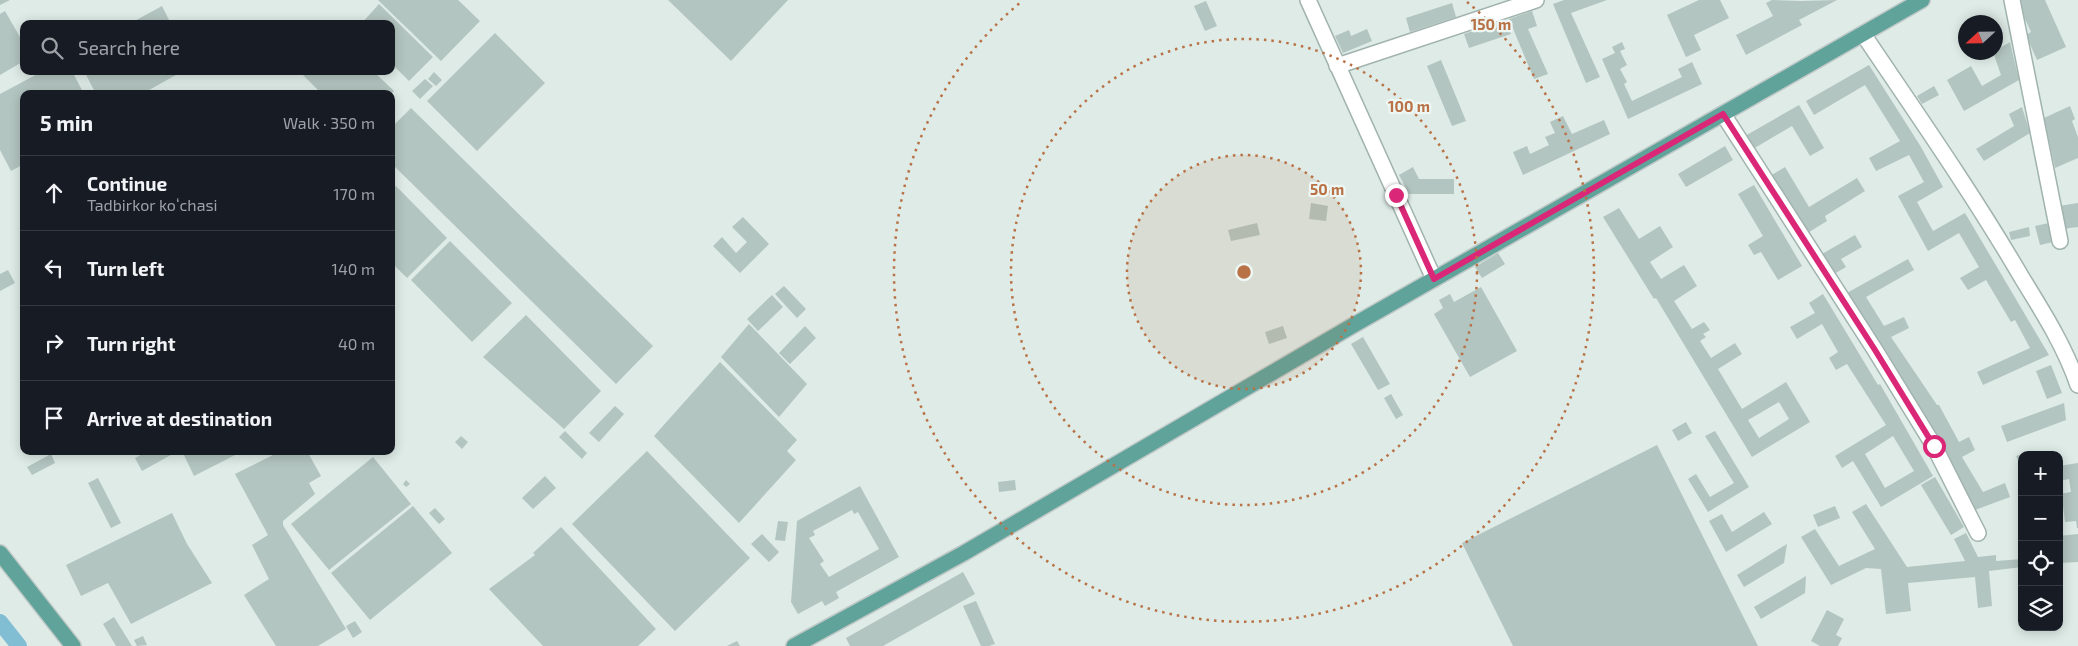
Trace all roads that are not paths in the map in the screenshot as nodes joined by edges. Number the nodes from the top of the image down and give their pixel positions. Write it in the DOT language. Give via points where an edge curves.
graph roads {
  1 [pos="1308,0"];
  2 [pos="1536,0"];
  3 [pos="1922,0"];
  4 [pos="2012,0"];
  5 [pos="1863,34"];
  6 [pos="1337,66"];
  7 [pos="1723,114"];
  8 [pos="2060,241"];
  9 [pos="1434,279"];
  10 [pos="2078,385"];
  11 [pos="1978,533"];
  12 [pos="0,553"];
  13 [pos="73,646"];
  14 [pos="794,646"];
  1 -- 6 [label="street"];
  2 -- 6 [label="street"];
  3 -- 5 [label="main road"];
  4 -- 8 [label="street"];
  5 -- 7 [label="main road"];
  5 -- 10 [label="street" via="1993,228 2055,333"];
  6 -- 9 [label="street"];
  7 -- 9 [label="main road"];
  7 -- 11 [label="street" via="1934,446"];
  9 -- 14 [label="main road" via="964,553"];
  12 -- 13 [label="main road"];
}
